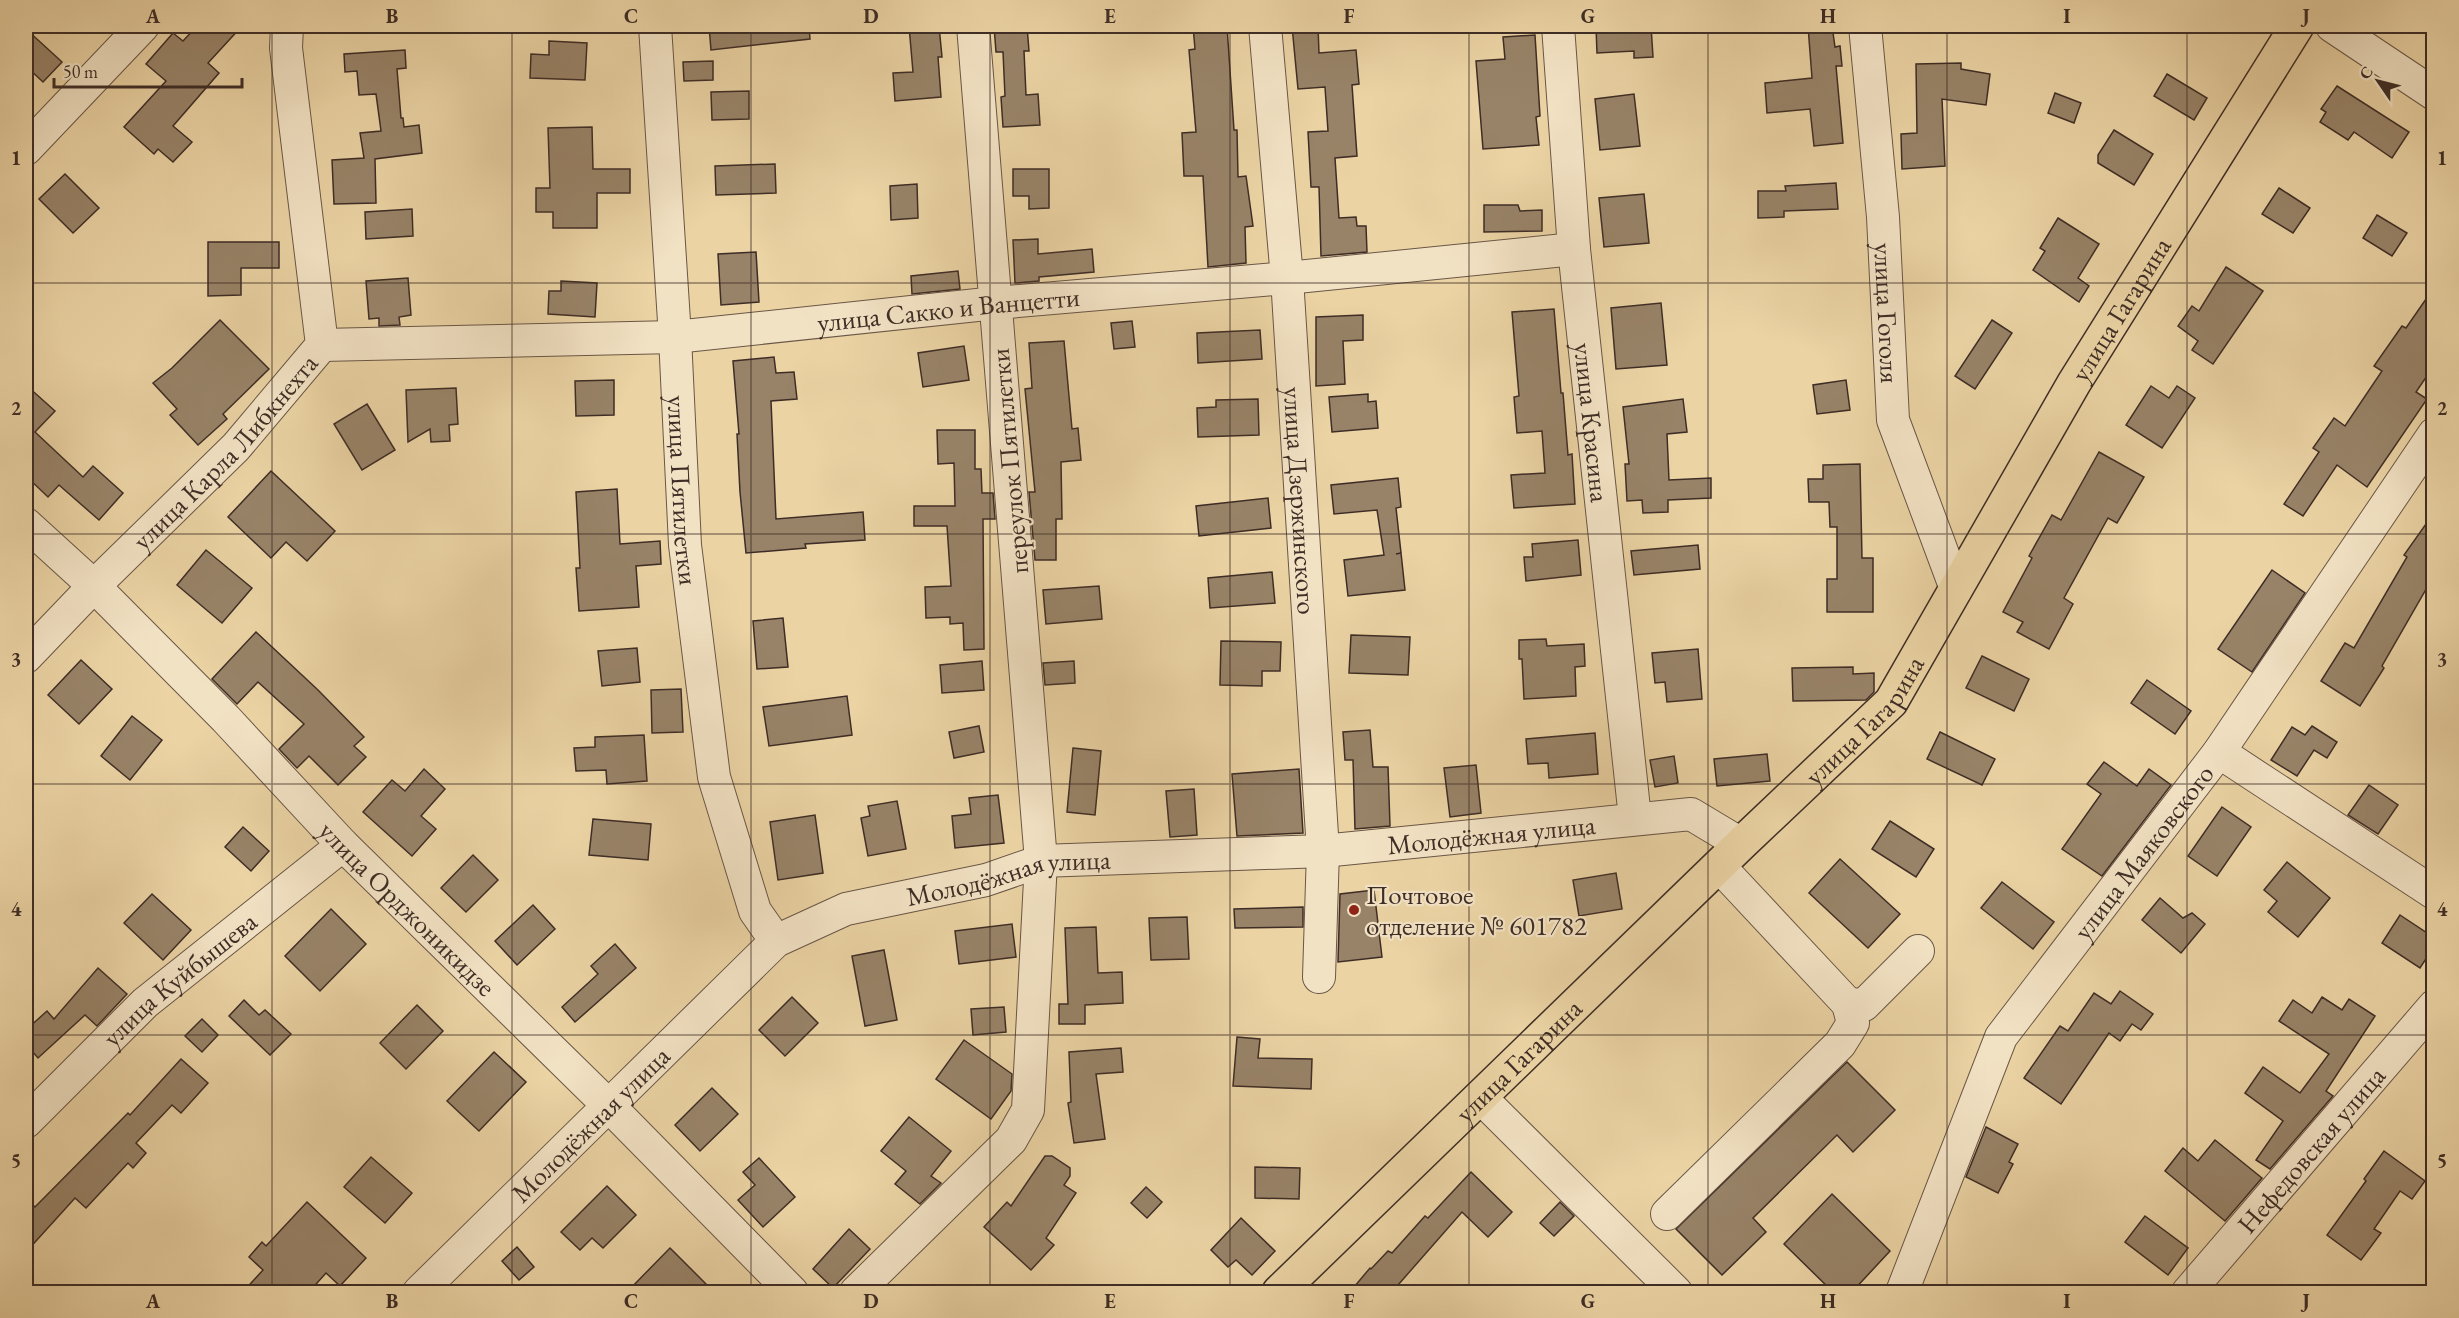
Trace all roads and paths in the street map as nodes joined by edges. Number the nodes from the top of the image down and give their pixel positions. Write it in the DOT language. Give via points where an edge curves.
graph roads {
  1 [pos="143,26"];
  2 [pos="287,26"];
  3 [pos="655,26"];
  4 [pos="973,26"];
  5 [pos="1265,26"];
  6 [pos="1558,26"];
  7 [pos="1865,26"];
  8 [pos="2297,26"];
  9 [pos="2332,26"];
  10 [pos="2433,94"];
  11 [pos="26,149"];
  12 [pos="1574,249"];
  13 [pos="1287,278"];
  14 [pos="996,303"];
  15 [pos="675,337"];
  16 [pos="321,345"];
  17 [pos="2433,434"];
  18 [pos="26,524"];
  19 [pos="93,586"];
  20 [pos="1956,590"];
  21 [pos="26,657"];
  22 [pos="2219,752"];
  23 [pos="1635,818"];
  24 [pos="343,845"];
  25 [pos="1323,851"];
  26 [pos="1730,855"];
  27 [pos="1041,861"];
  28 [pos="2433,893"];
  29 [pos="776,941"];
  30 [pos="1918,951"];
  31 [pos="1319,976"];
  32 [pos="1848,1004"];
  33 [pos="2433,1006"];
  34 [pos="1481,1098"];
  35 [pos="609,1106"];
  36 [pos="26,1122"];
  37 [pos="1667,1214"];
  38 [pos="419,1293"];
  39 [pos="792,1293"];
  40 [pos="856,1293"];
  41 [pos="1279,1293"];
  42 [pos="1676,1293"];
  43 [pos="1902,1293"];
  44 [pos="2188,1293"];
  1 -- 11 [label="street"];
  2 -- 16 [label="street, улица Карла Либкнехта" via="286,48"];
  3 -- 15 [label="street, улица Пятилетки"];
  4 -- 14 [label="street, переулок Пятилетки"];
  5 -- 13 [label="street, улица Дзержинского"];
  6 -- 12 [label="street, улица Красина"];
  7 -- 20 [label="street, улица Гоголя" via="1883,217 1893,420"];
  8 -- 20 [label="main road, улица Гагарина" via="2074,383"];
  9 -- 10 [label="street"];
  12 -- 13 [label="street, улица Сакко и Ванцетти"];
  12 -- 23 [label="street, улица Красина"];
  13 -- 14 [label="street, улица Сакко и Ванцетти"];
  13 -- 25 [label="street, улица Дзержинского"];
  14 -- 15 [label="street, улица Сакко и Ванцетти"];
  14 -- 27 [label="street, переулок Пятилетки"];
  15 -- 16 [label="street, улица Сакко и Ванцетти"];
  15 -- 29 [label="street, улица Пятилетки" via="685,544 714,777 755,911"];
  16 -- 19 [label="street, улица Карла Либкнехта" via="236,447"];
  17 -- 22 [label="street, улица Маяковского"];
  18 -- 19 [label="street, улица Орджоникидзе"];
  19 -- 21 [label="street, улица Карла Либкнехта"];
  19 -- 24 [label="street, улица Орджоникидзе" via="226,719"];
  20 -- 26 [label="main road, улица Гагарина" via="1891,702"];
  22 -- 28 [label="street"];
  22 -- 43 [label="street, улица Маяковского" via="2001,1037"];
  23 -- 25 [label="street, Молодёжная улица"];
  23 -- 26 [label="street, Молодёжная улица" via="1690,814"];
  24 -- 35 [label="street, улица Орджоникидзе"];
  24 -- 36 [label="street, улица Куйбышева" via="145,1003"];
  25 -- 27 [label="street, Молодёжная улица"];
  25 -- 31 [label="street, улица Дзержинского"];
  26 -- 32 [label="street, Молодёжная улица"];
  26 -- 34 [label="main road, улица Гагарина"];
  27 -- 29 [label="street, Молодёжная улица" via="986,880 846,909"];
  27 -- 40 [label="street, переулок Пятилетки" via="1028,1110 1011,1140"];
  29 -- 35 [label="street, Молодёжная улица"];
  30 -- 32 [label="street" via="1864,1005"];
  32 -- 37 [label="street" via="1853,1023 1840,1044"];
  33 -- 44 [label="street, Нефедовская улица"];
  34 -- 41 [label="main road, улица Гагарина"];
  34 -- 42 [label="street"];
  35 -- 38 [label="street, Молодёжная улица"];
  35 -- 39 [label="street, улица Орджоникидзе"];
}
